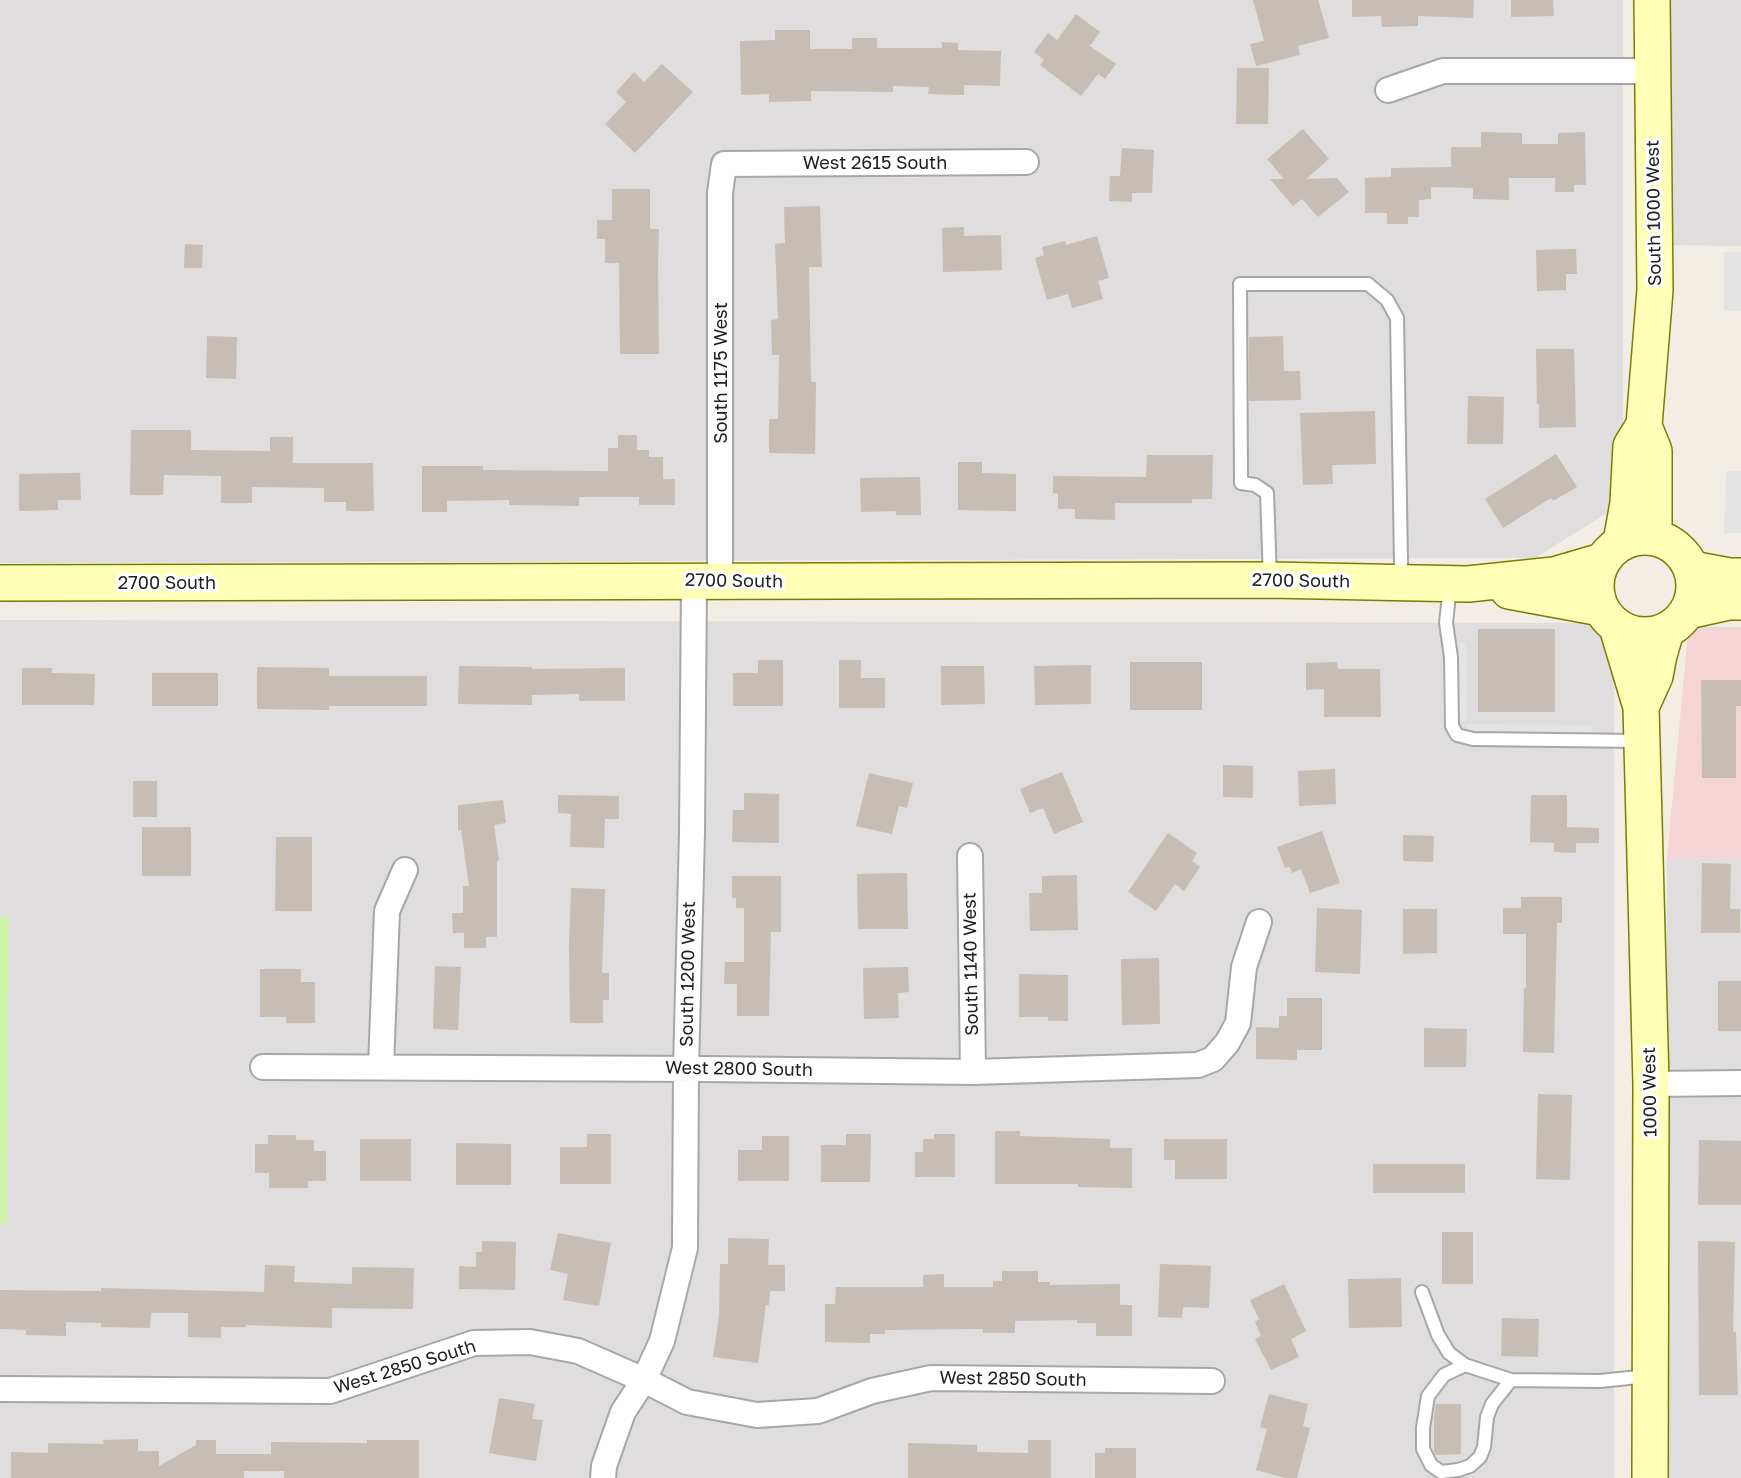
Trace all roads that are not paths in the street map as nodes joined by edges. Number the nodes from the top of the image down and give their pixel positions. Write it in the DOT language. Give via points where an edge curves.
graph roads {
  1 [pos="1652,0"];
  2 [pos="1652,71"];
  3 [pos="1388,90"];
  4 [pos="1026,162"];
  5 [pos="724,164"];
  6 [pos="1644,425"];
  7 [pos="1654,536"];
  8 [pos="1611,552"];
  9 [pos="1692,569"];
  10 [pos="1741,576"];
  11 [pos="1270,580"];
  12 [pos="707,582"];
  13 [pos="0,583"];
  14 [pos="1399,583"];
  15 [pos="1459,584"];
  16 [pos="1741,602"];
  17 [pos="1609,618"];
  18 [pos="1677,621"];
  19 [pos="1641,724"];
  20 [pos="970,856"];
  21 [pos="405,870"];
  22 [pos="1259,922"];
  23 [pos="263,1067"];
  24 [pos="381,1067"];
  25 [pos="686,1069"];
  26 [pos="973,1072"];
  27 [pos="1741,1083"];
  28 [pos="1651,1084"];
  29 [pos="1422,1292"];
  30 [pos="1465,1365"];
  31 [pos="1650,1375"];
  32 [pos="644,1380"];
  33 [pos="1511,1380"];
  34 [pos="1212,1381"];
  35 [pos="0,1389"];
  36 [pos="603,1478"];
  37 [pos="1650,1478"];
  1 -- 2 [label="main road, South 1000 West"];
  2 -- 3 [label="street" via="1443,71"];
  2 -- 6 [label="main road, South 1000 West" via="1655,290"];
  4 -- 5 [label="street, West 2615 South"];
  5 -- 12 [label="street, South 1175 West"];
  6 -- 7 [label="main road, South 1000 West" via="1654,451"];
  6 -- 8 [label="main road, South 1000 West" via="1631,446 1628,503"];
  7 -- 8 [label="main road" via="1634,537"];
  7 -- 9 [label="main road" via="1675,547"];
  8 -- 15 [label="main road" via="1554,575"];
  8 -- 17 [label="main road" via="1595,585"];
  9 -- 10 [label="main road"];
  9 -- 18 [label="main road" via="1693,597"];
  11 -- 12 [label="main road, 2700 South"];
  11 -- 14 [label="main road, 2700 South"];
  11 -- 14 [label="lane" via="1267,493 1241,483 1240,285 1368,284 1387,300 1397,318"];
  12 -- 13 [label="main road, 2700 South"];
  12 -- 25 [label="street, South 1200 West" via="692,833"];
  14 -- 15 [label="main road, 2700 South"];
  15 -- 17 [label="main road"];
  15 -- 19 [label="lane" via="1446,623 1452,726 1457,735 1473,739 1612,739"];
  16 -- 18 [label="main road"];
  17 -- 18 [label="main road" via="1641,635 1654,635"];
  17 -- 19 [label="main road"];
  18 -- 19 [label="main road" via="1659,655"];
  19 -- 28 [label="main road, 1000 West"];
  20 -- 26 [label="street, South 1140 West"];
  21 -- 24 [label="street" via="387,911"];
  22 -- 26 [label="street, West 2800 South" via="1244,967 1238,1023 1213,1059 1198,1066"];
  23 -- 24 [label="street, West 2800 South"];
  24 -- 25 [label="street, West 2800 South"];
  25 -- 26 [label="street, West 2800 South"];
  25 -- 32 [label="street, South 1200 West" via="685,1248 662,1341"];
  27 -- 28 [label="street"];
  28 -- 31 [label="main road, 1000 West"];
  29 -- 30 [label="lane" via="1438,1335 1449,1353"];
  30 -- 33 [label="lane"];
  30 -- 33 [label="lane" via="1444,1375 1428,1396 1423,1450 1441,1472 1470,1466 1480,1457 1492,1404"];
  31 -- 33 [label="lane" via="1600,1381"];
  31 -- 37 [label="main road, 1000 West"];
  32 -- 34 [label="street, West 2850 South" via="687,1402 757,1415 818,1411 872,1391 931,1378"];
  32 -- 35 [label="street, West 2850 South" via="578,1350 530,1342 474,1343 330,1391"];
  32 -- 36 [label="street, South 1200 West" via="623,1412"];
}
